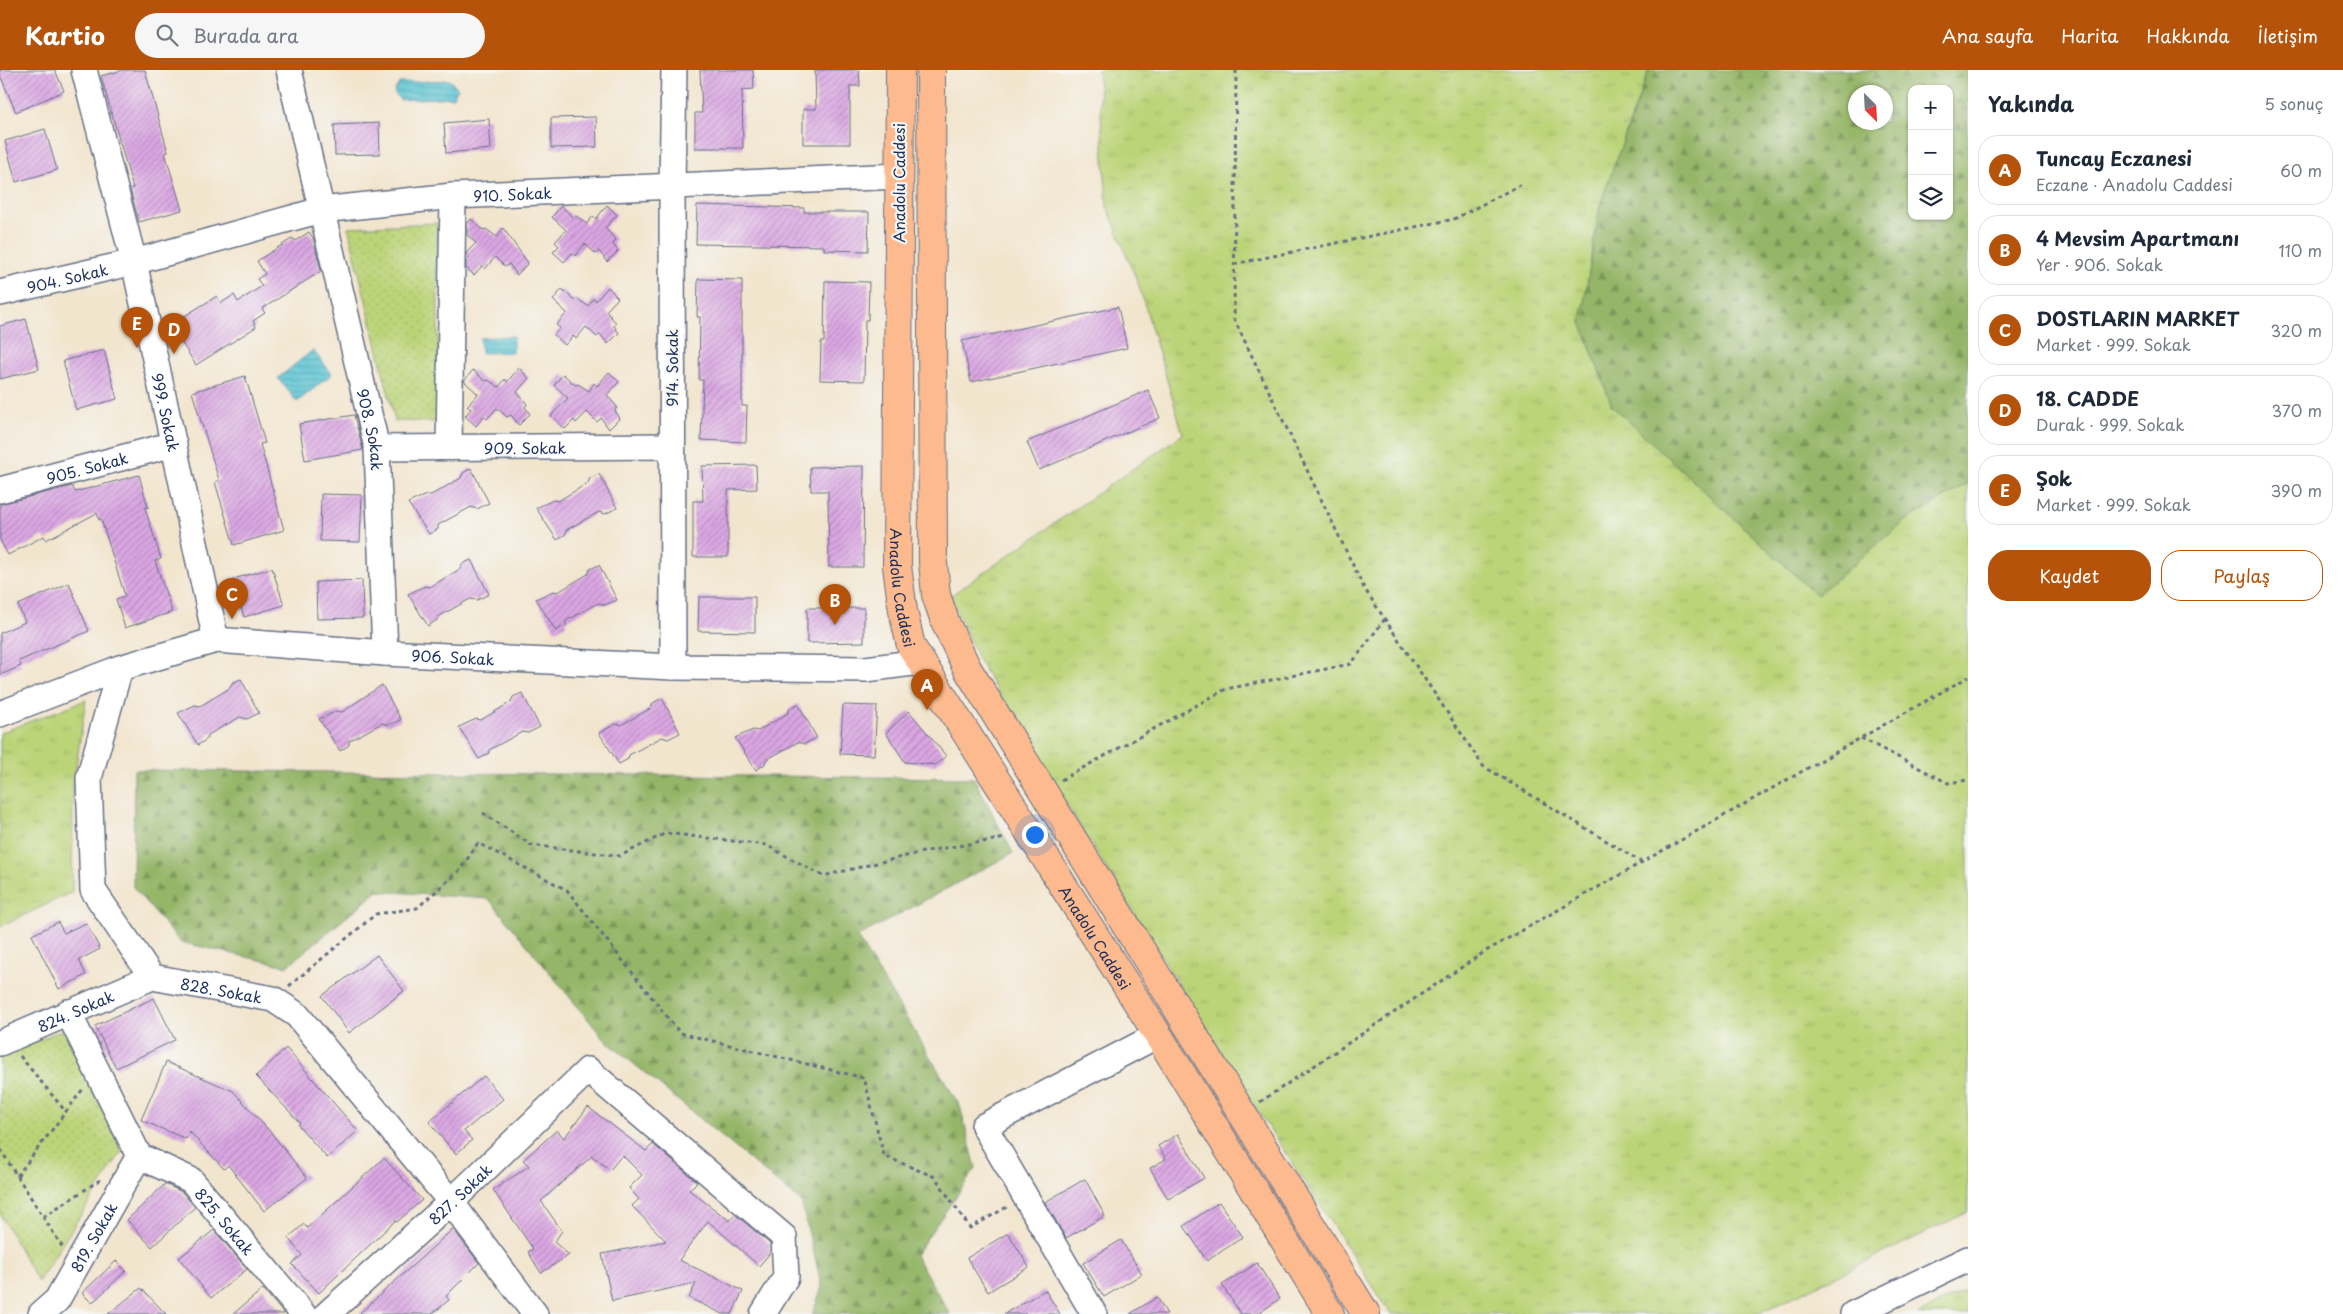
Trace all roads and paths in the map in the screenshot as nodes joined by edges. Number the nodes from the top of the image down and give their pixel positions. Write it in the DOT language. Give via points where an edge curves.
graph roads {
  1 [pos="84,70"];
  2 [pos="289,70"];
  3 [pos="674,70"];
  4 [pos="900,70"];
  5 [pos="931,70"];
  6 [pos="1236,70"];
  7 [pos="898,176"];
  8 [pos="1520,185"];
  9 [pos="672,186"];
  10 [pos="453,196"];
  11 [pos="321,210"];
  12 [pos="134,262"];
  13 [pos="1234,264"];
  14 [pos="0,293"];
  15 [pos="174,444"];
  16 [pos="672,446"];
  17 [pos="449,447"];
  18 [pos="377,448"];
  19 [pos="0,490"];
  20 [pos="1385,619"];
  21 [pos="216,640"];
  22 [pos="385,653"];
  23 [pos="920,662"];
  24 [pos="673,667"];
  25 [pos="120,668"];
  26 [pos="1968,677"];
  27 [pos="0,714"];
  28 [pos="1861,738"];
  29 [pos="1968,780"];
  30 [pos="1056,783"];
  31 [pos="483,813"];
  32 [pos="1029,834"];
  33 [pos="1643,863"];
  34 [pos="152,977"];
  35 [pos="273,999"];
  36 [pos="68,1012"];
  37 [pos="1158,1035"];
  38 [pos="3,1041"];
  39 [pos="96,1070"];
  40 [pos="66,1112"];
  41 [pos="1243,1115"];
  42 [pos="0,1149"];
  43 [pos="138,1156"];
  44 [pos="17,1176"];
  45 [pos="107,1176"];
  46 [pos="1026,1198"];
  47 [pos="451,1202"];
  48 [pos="43,1217"];
  49 [pos="1968,1259"];
  50 [pos="75,1268"];
  51 [pos="56,1309"];
  52 [pos="303,1314"];
  53 [pos="327,1314"];
  54 [pos="535,1314"];
  55 [pos="763,1314"];
  56 [pos="1094,1314"];
  57 [pos="1330,1314"];
  58 [pos="1366,1314"];
  59 [pos="1853,1314"];
  1 -- 12 [label="street, 999. Sokak"];
  2 -- 11 [label="street, 908. Sokak"];
  3 -- 9 [label="street, 914. Sokak"];
  4 -- 7 [label="main road, Anadolu Caddesi"];
  5 -- 41 [label="main road, Anadolu Caddesi" via="933,562 936,595 967,668"];
  6 -- 13 [label="path"];
  7 -- 9 [label="street, 910. Sokak"];
  7 -- 23 [label="main road, Anadolu Caddesi" via="897,566 910,646"];
  8 -- 13 [label="path" via="1454,218"];
  9 -- 10 [label="street, 910. Sokak"];
  9 -- 16 [label="street, 914. Sokak"];
  10 -- 11 [label="street, 910. Sokak"];
  10 -- 17 [label="street"];
  11 -- 12 [label="street, 910. Sokak"];
  11 -- 18 [label="street, 908. Sokak"];
  12 -- 14 [label="street, 904. Sokak"];
  12 -- 15 [label="street, 999. Sokak"];
  13 -- 20 [label="path" via="1234,319 1364,588"];
  15 -- 19 [label="street, 905. Sokak"];
  15 -- 21 [label="street, 999. Sokak"];
  16 -- 17 [label="street, 909. Sokak"];
  16 -- 24 [label="street, 914. Sokak"];
  17 -- 18 [label="street, 909. Sokak"];
  18 -- 22 [label="street, 908. Sokak"];
  20 -- 30 [label="path" via="1351,664 1226,689"];
  20 -- 33 [label="path" via="1483,766"];
  21 -- 22 [label="street, 906. Sokak"];
  21 -- 25 [label="street, 906. Sokak"];
  22 -- 24 [label="street, 906. Sokak"];
  23 -- 24 [label="street, 906. Sokak" via="866,670"];
  23 -- 32 [label="main road, Anadolu Caddesi"];
  25 -- 27 [label="street, 906. Sokak"];
  25 -- 34 [label="street" via="88,778 94,890"];
  26 -- 28 [label="path"];
  28 -- 29 [label="path" via="1948,783"];
  28 -- 33 [label="path"];
  31 -- 32 [label="path" via="532,845 620,856 666,832 766,846 823,876 927,851"];
  32 -- 37 [label="main road, Anadolu Caddesi"];
  33 -- 41 [label="path" via="1486,951"];
  34 -- 35 [label="street, 828. Sokak"];
  34 -- 36 [label="street, 824. Sokak"];
  35 -- 46 [label="path" via="376,914 417,908 460,870 478,843 567,890 680,1033 864,1078 884,1156 935,1178 970,1228"];
  35 -- 47 [label="street, 828. Sokak" via="297,1015"];
  36 -- 38 [label="street, 824. Sokak"];
  36 -- 39 [label="street"];
  37 -- 46 [label="street" via="984,1126"];
  37 -- 57 [label="main road, Anadolu Caddesi"];
  38 -- 40 [label="path"];
  39 -- 40 [label="path"];
  39 -- 43 [label="street"];
  40 -- 44 [label="path"];
  41 -- 58 [label="main road, Anadolu Caddesi"];
  42 -- 44 [label="path"];
  43 -- 50 [label="street, 819. Sokak"];
  43 -- 52 [label="street, 825. Sokak" via="191,1180"];
  44 -- 48 [label="path"];
  45 -- 48 [label="path"];
  46 -- 56 [label="street"];
  47 -- 53 [label="street, 827. Sokak"];
  47 -- 54 [label="street, 828. Sokak"];
  47 -- 55 [label="street, 827. Sokak" via="588,1070 784,1237 786,1277"];
  48 -- 50 [label="path"];
  49 -- 59 [label="street"];
  50 -- 51 [label="street, 819. Sokak"];
}
